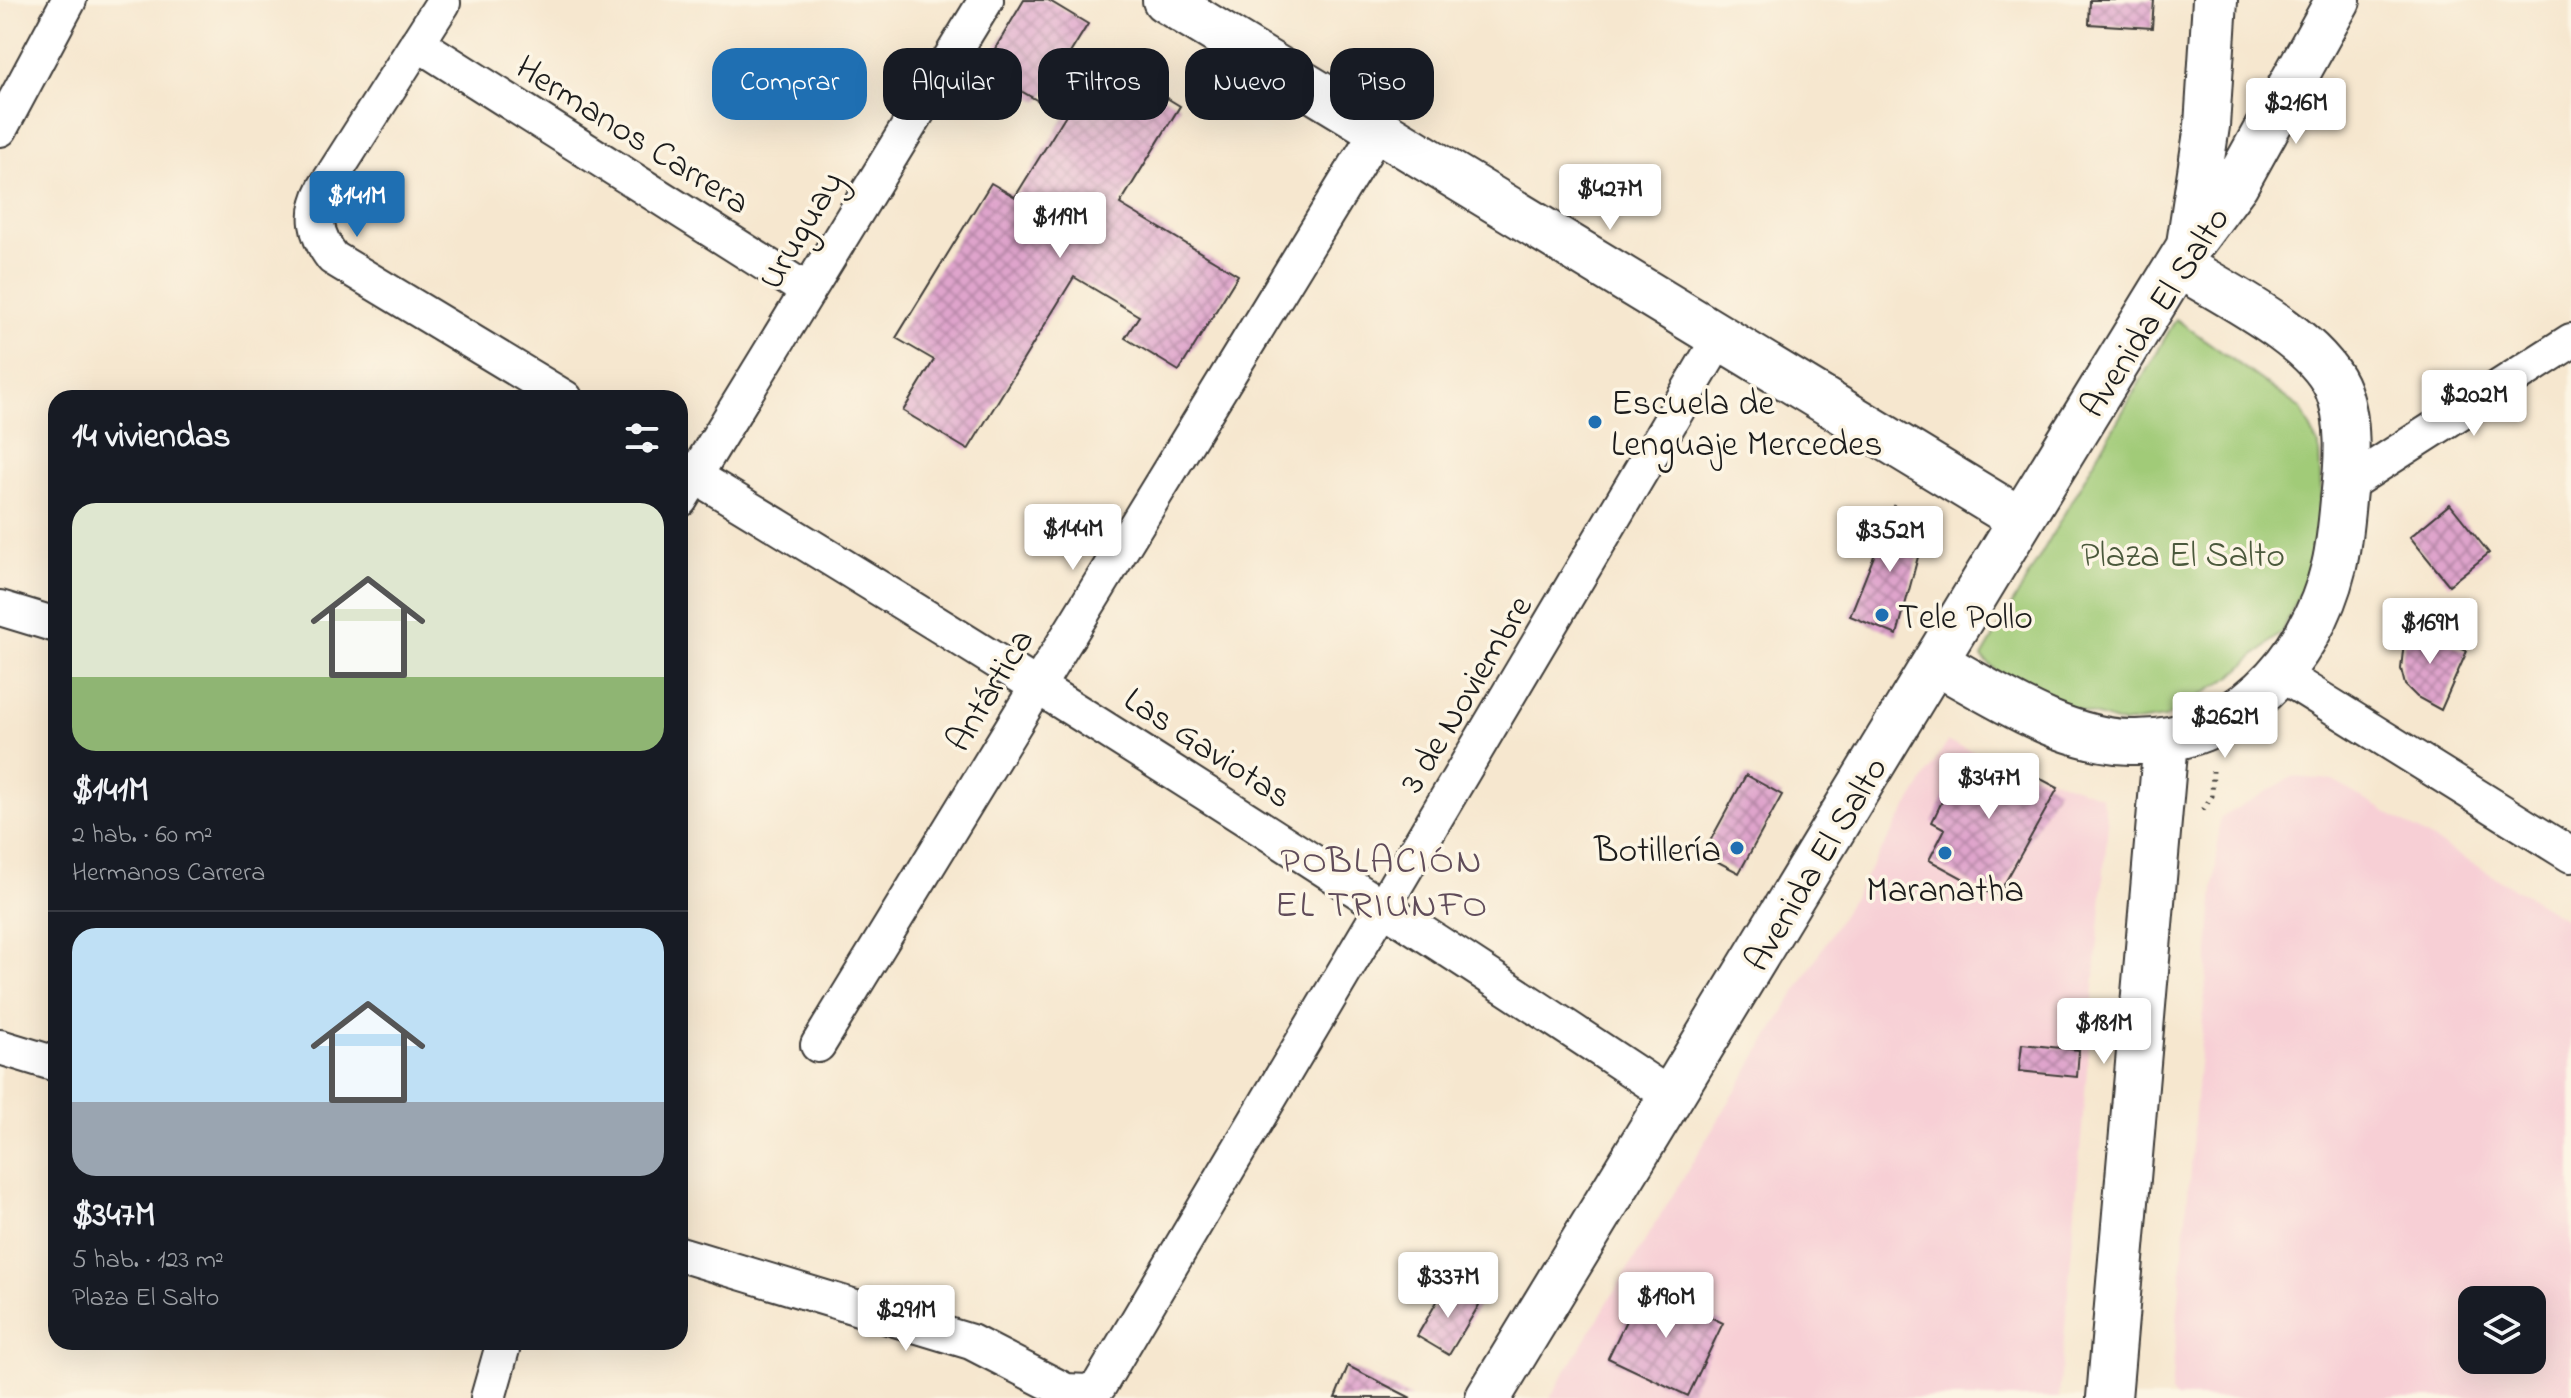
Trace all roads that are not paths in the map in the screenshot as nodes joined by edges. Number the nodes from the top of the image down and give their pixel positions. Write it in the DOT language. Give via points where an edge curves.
graph roads {
  1 [pos="69,0"];
  2 [pos="986,0"];
  3 [pos="1165,0"];
  4 [pos="2215,0"];
  5 [pos="2338,0"];
  6 [pos="443,3"];
  7 [pos="417,43"];
  8 [pos="0,129"];
  9 [pos="1378,130"];
  10 [pos="2183,256"];
  11 [pos="808,291"];
  12 [pos="1719,339"];
  13 [pos="2571,341"];
  14 [pos="552,390"];
  15 [pos="688,476"];
  16 [pos="688,483"];
  17 [pos="2345,486"];
  18 [pos="2021,520"];
  19 [pos="0,608"];
  20 [pos="48,623"];
  21 [pos="1935,662"];
  22 [pos="2279,673"];
  23 [pos="1038,684"];
  24 [pos="2166,740"];
  25 [pos="2571,855"];
  26 [pos="1385,906"];
  27 [pos="818,1045"];
  28 [pos="0,1047"];
  29 [pos="48,1062"];
  30 [pos="1672,1097"];
  31 [pos="688,1256"];
  32 [pos="502,1350"];
  33 [pos="488,1398"];
  34 [pos="1488,1398"];
  35 [pos="2109,1398"];
  1 -- 8 [label="street"];
  2 -- 11 [label="street, Uruguay"];
  3 -- 9 [label="main road"];
  4 -- 10 [label="main road" via="2207,126"];
  5 -- 10 [label="main road, Avenida El Salto" via="2236,184"];
  6 -- 7 [label="street"];
  7 -- 11 [label="street, Hermanos Carrera"];
  7 -- 14 [label="street" via="318,200 316,228 322,244 333,258"];
  9 -- 12 [label="main road"];
  9 -- 23 [label="street, Antártica"];
  10 -- 17 [label="main road" via="2323,367 2343,412"];
  10 -- 18 [label="main road, Avenida El Salto"];
  11 -- 15 [label="street, Uruguay"];
  12 -- 18 [label="main road"];
  12 -- 26 [label="street, 3 de Noviembre"];
  13 -- 17 [label="street"];
  16 -- 23 [label="street, Las Gaviotas"];
  17 -- 22 [label="main road" via="2333,568 2316,615"];
  18 -- 21 [label="main road, Avenida El Salto"];
  19 -- 20 [label="street"];
  21 -- 24 [label="main road" via="2070,730 2099,739"];
  21 -- 30 [label="main road, Avenida El Salto"];
  22 -- 24 [label="main road" via="2259,696 2215,727"];
  22 -- 25 [label="street"];
  23 -- 26 [label="street, Las Gaviotas"];
  23 -- 27 [label="street, Antártica"];
  24 -- 35 [label="main road"];
  26 -- 30 [label="street, Las Gaviotas"];
  26 -- 31 [label="street, 3 de Noviembre" via="1107,1378 1088,1392 1066,1391 971,1342"];
  28 -- 29 [label="street"];
  30 -- 34 [label="main road, Avenida El Salto"];
  32 -- 33 [label="street"];
}
